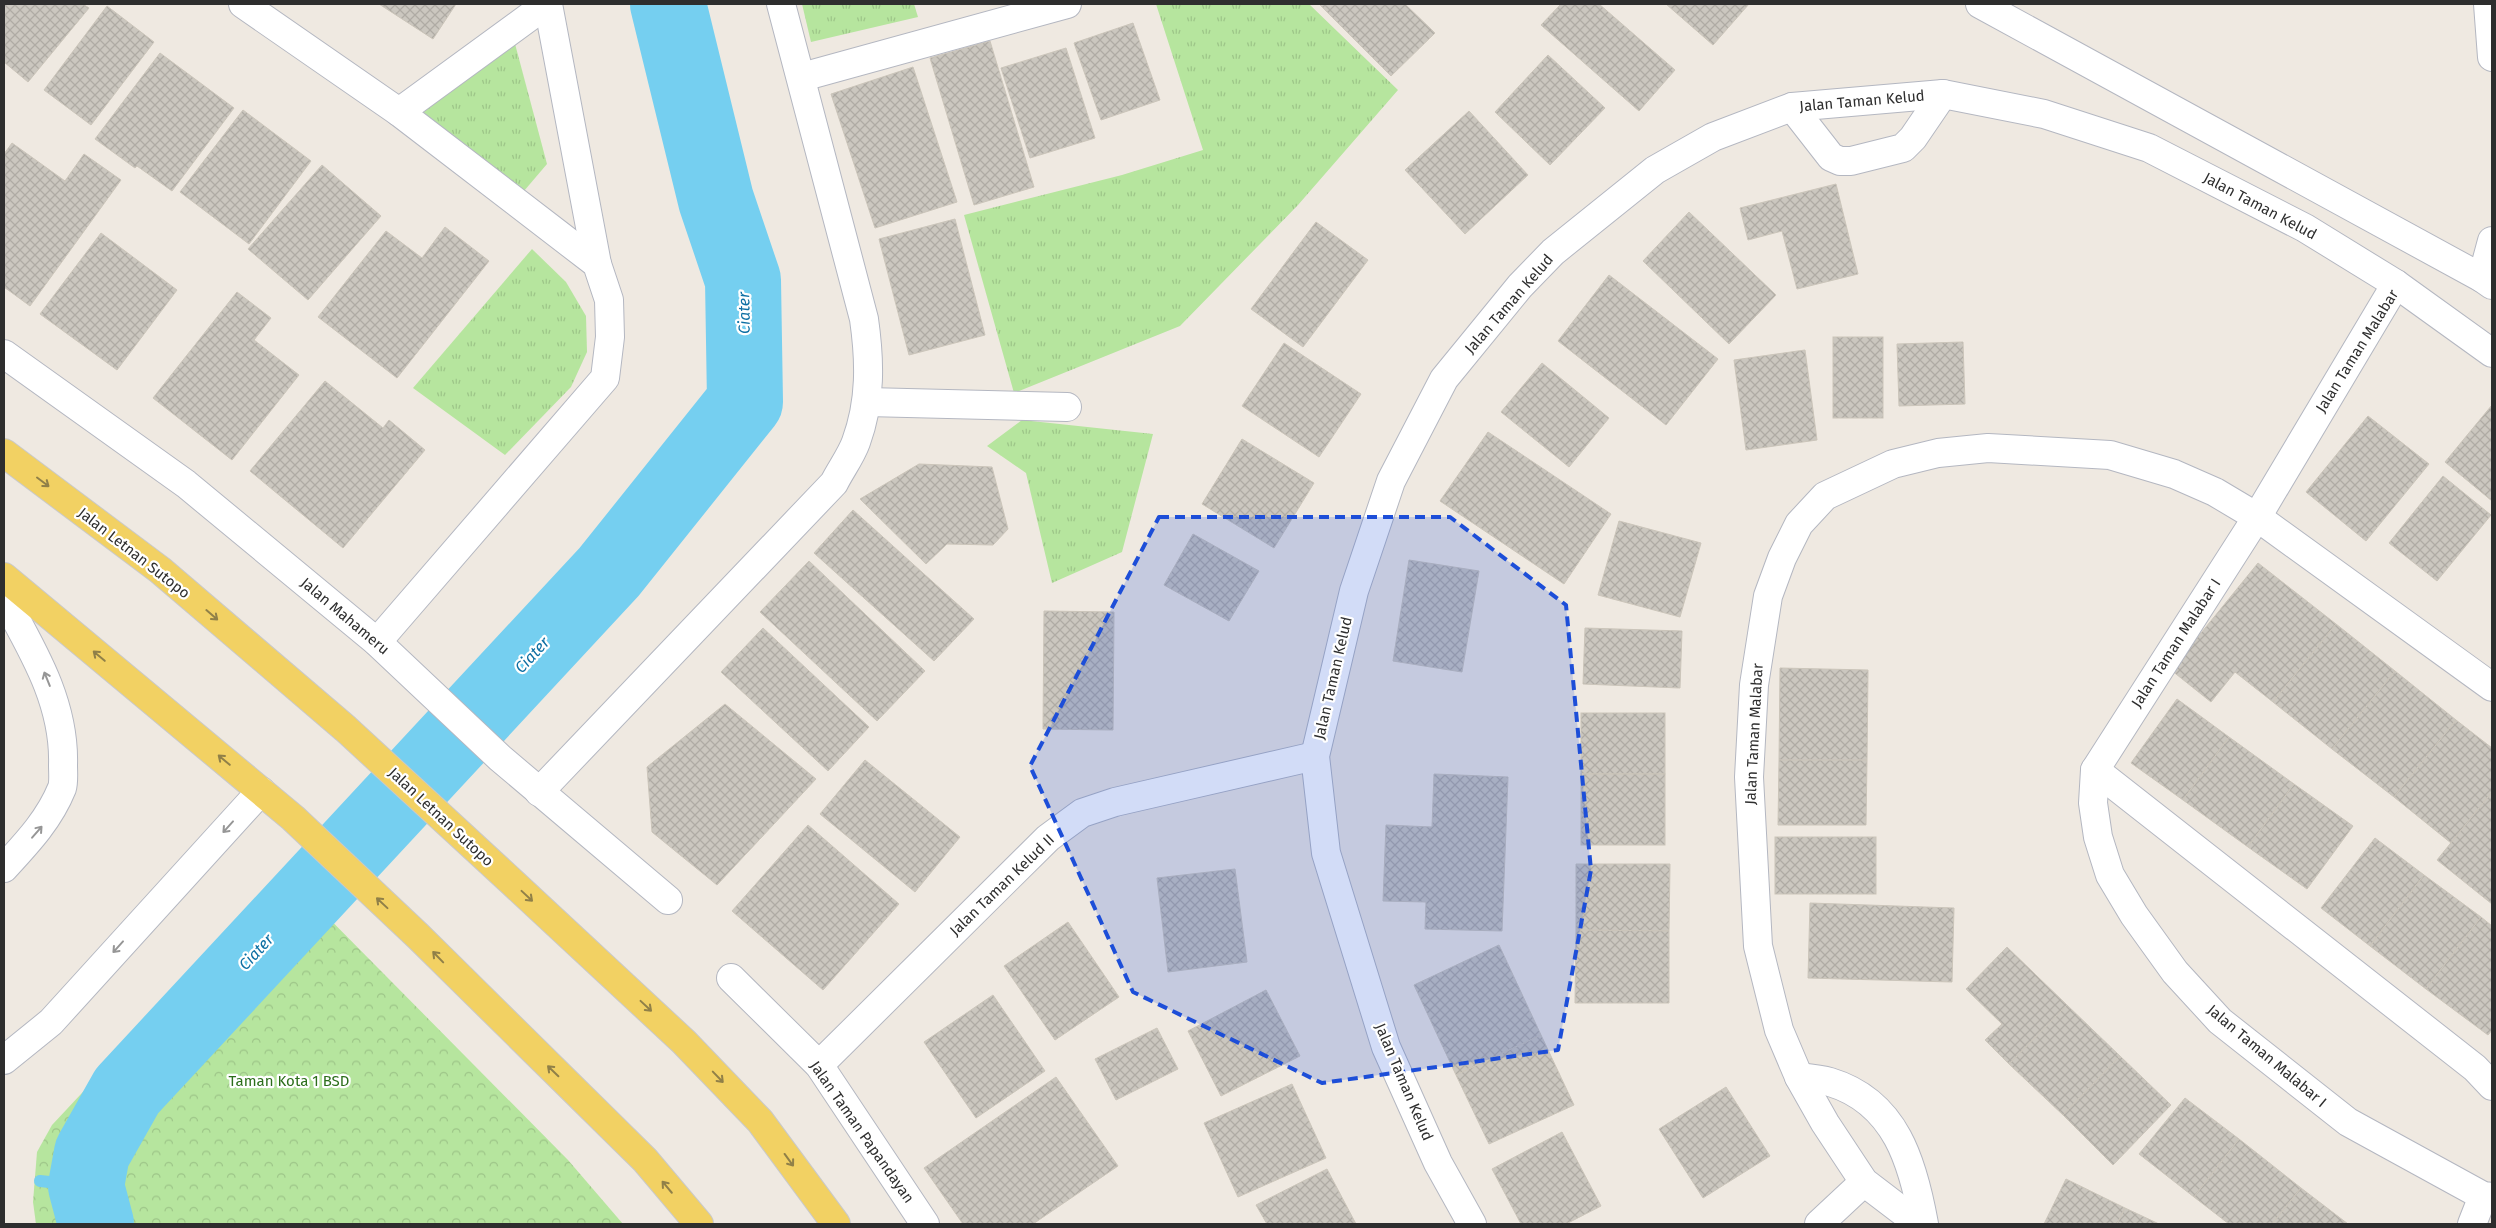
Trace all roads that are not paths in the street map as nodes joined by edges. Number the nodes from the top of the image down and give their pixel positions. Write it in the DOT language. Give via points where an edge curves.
graph roads {
  1 [pos="243,4"];
  2 [pos="548,4"];
  3 [pos="781,4"];
  4 [pos="1068,4"];
  5 [pos="1980,4"];
  6 [pos="2488,4"];
  7 [pos="2492,57"];
  8 [pos="802,77"];
  9 [pos="1943,94"];
  10 [pos="1792,107"];
  11 [pos="399,112"];
  12 [pos="2492,241"];
  13 [pos="597,264"];
  14 [pos="2487,282"];
  15 [pos="2396,284"];
  16 [pos="2492,353"];
  17 [pos="4,354"];
  18 [pos="867,402"];
  19 [pos="1067,407"];
  20 [pos="4,453"];
  21 [pos="2257,517"];
  22 [pos="4,577"];
  23 [pos="4,598"];
  24 [pos="377,642"];
  25 [pos="2492,687"];
  26 [pos="1315,756"];
  27 [pos="2095,770"];
  28 [pos="261,791"];
  29 [pos="539,792"];
  30 [pos="4,868"];
  31 [pos="668,900"];
  32 [pos="731,978"];
  33 [pos="4,1060"];
  34 [pos="819,1066"];
  35 [pos="1799,1077"];
  36 [pos="2492,1086"];
  37 [pos="1864,1182"];
  38 [pos="2488,1196"];
  39 [pos="699,1224"];
  40 [pos="836,1224"];
  41 [pos="925,1224"];
  42 [pos="1472,1224"];
  43 [pos="1820,1224"];
  44 [pos="1919,1224"];
  45 [pos="1924,1224"];
  46 [pos="2472,1224"];
  1 -- 11 [label="street"];
  2 -- 11 [label="street"];
  2 -- 13 [label="street"];
  3 -- 8 [label="street"];
  4 -- 8 [label="street"];
  5 -- 14 [label="street"];
  6 -- 7 [label="street"];
  8 -- 18 [label="street" via="864,319 869,356"];
  9 -- 10 [label="street, Jalan Taman Kelud"];
  9 -- 10 [label="street" via="1905,147 1851,162 1840,162 1831,157"];
  9 -- 15 [label="street, Jalan Taman Kelud" via="2044,114 2149,148 2305,228"];
  10 -- 26 [label="street, Jalan Taman Kelud" via="1713,137 1655,170 1553,252 1520,286 1444,379 1391,481 1354,591"];
  11 -- 13 [label="street"];
  12 -- 14 [label="street"];
  13 -- 24 [label="street" via="609,300 610,337 605,378"];
  15 -- 16 [label="street, Jalan Taman Malabar"];
  15 -- 21 [label="street, Jalan Taman Malabar"];
  17 -- 24 [label="street, Jalan Mahameru" via="186,484"];
  18 -- 19 [label="street"];
  18 -- 29 [label="street" via="856,443 834,483"];
  20 -- 40 [label="main road, Jalan Letnan Sutopo, one-way" via="160,570 346,729 491,863 691,1049 760,1121"];
  21 -- 25 [label="street, Jalan Taman Malabar"];
  21 -- 27 [label="street, Jalan Taman Malabar I"];
  21 -- 35 [label="street, Jalan Taman Malabar" via="2215,492 2174,474 2110,455 1988,448 1938,452 1875,471 1825,496 1799,524 1768,596 1754,685 1749,777 1758,946 1779,1030"];
  28 -- 22 [label="main road, one-way"];
  30 -- 23 [label="street, one-way" via="42,827 63,786 64,742 51,688"];
  24 -- 29 [label="street, Jalan Mahameru"];
  26 -- 34 [label="street, Jalan Taman Kelud II" via="1115,802 1082,814 1048,838"];
  26 -- 42 [label="street, Jalan Taman Kelud" via="1326,853 1386,1047 1438,1163"];
  27 -- 36 [label="street" via="2475,1068"];
  27 -- 38 [label="street, Jalan Taman Malabar I" via="2093,803 2098,836 2110,875 2175,972 2220,1021 2348,1122"];
  28 -- 33 [label="street, one-way" via="51,1022"];
  39 -- 28 [label="main road, one-way" via="644,1160 418,936"];
  29 -- 31 [label="street, Jalan Mahameru"];
  32 -- 34 [label="street, Jalan Taman Papandayan"];
  34 -- 41 [label="street, Jalan Taman Papandayan"];
  35 -- 37 [label="street, Jalan Taman Malabar"];
  35 -- 45 [label="street" via="1829,1082 1853,1091 1870,1102 1890,1123 1904,1148 1917,1185"];
  37 -- 43 [label="street"];
  37 -- 44 [label="street, Jalan Taman Malabar"];
  38 -- 46 [label="street, Jalan Taman Malabar I"];
}
